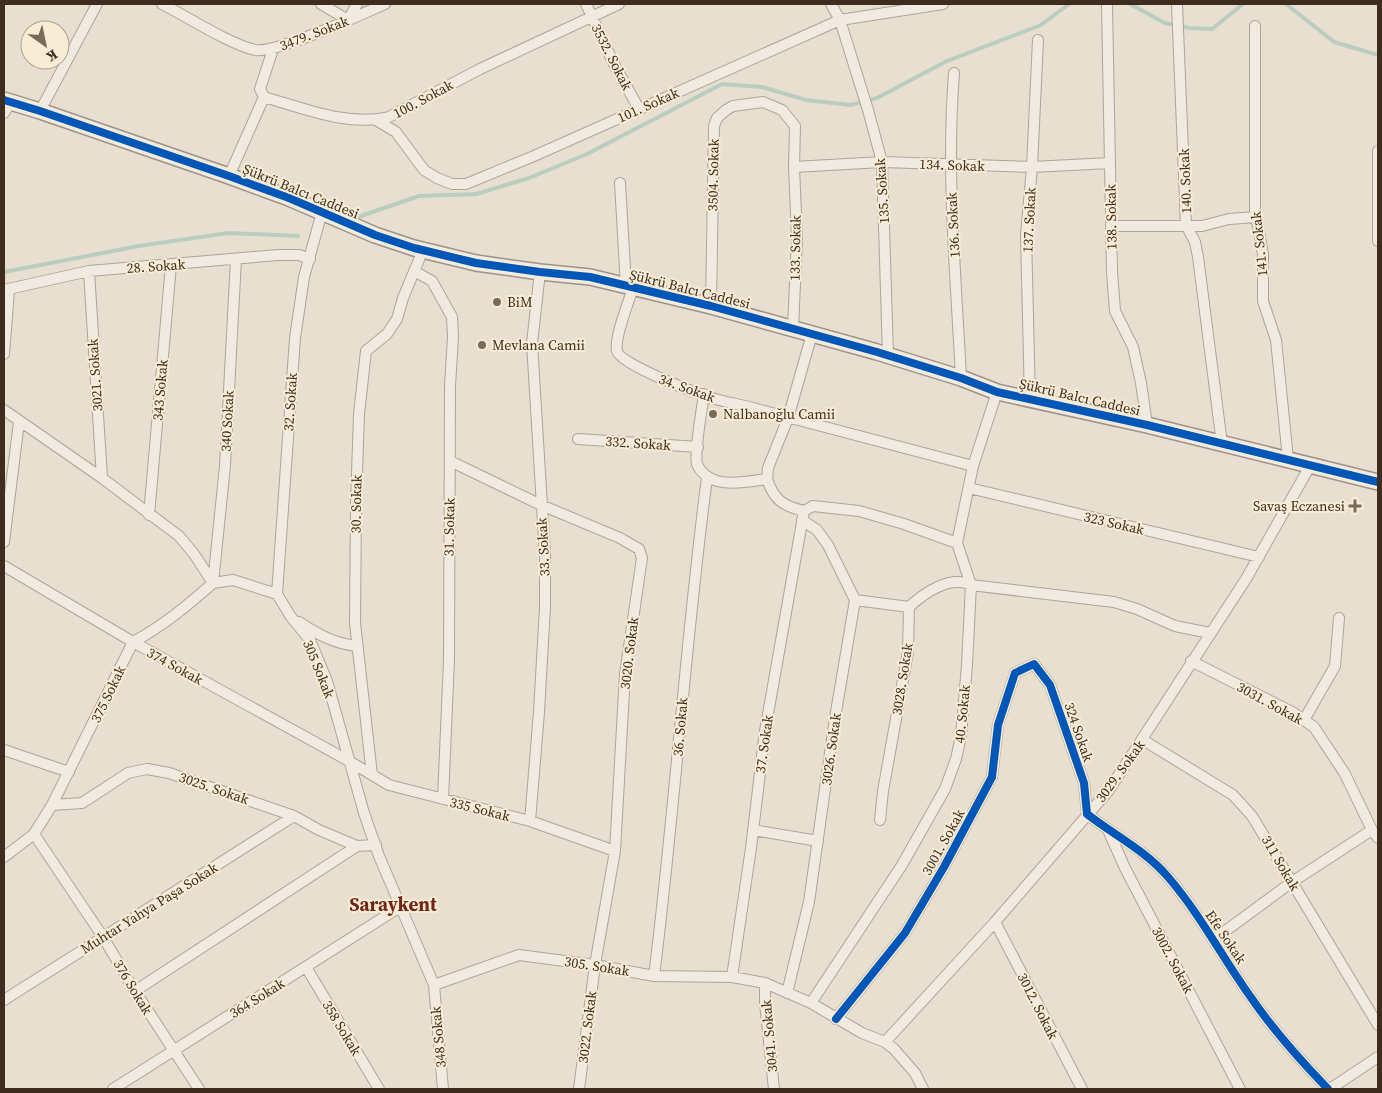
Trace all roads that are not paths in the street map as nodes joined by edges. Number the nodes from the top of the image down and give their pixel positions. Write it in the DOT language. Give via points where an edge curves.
graph roads {
  1 [pos="97,4"];
  2 [pos="162,4"];
  3 [pos="321,4"];
  4 [pos="357,4"];
  5 [pos="385,4"];
  6 [pos="586,4"];
  7 [pos="619,4"];
  8 [pos="831,4"];
  9 [pos="944,4"];
  10 [pos="1107,4"];
  11 [pos="1178,4"];
  12 [pos="592,17"];
  13 [pos="348,20"];
  14 [pos="840,20"];
  15 [pos="1255,26"];
  16 [pos="1038,40"];
  17 [pos="273,49"];
  18 [pos="954,73"];
  19 [pos="264,97"];
  20 [pos="6,105"];
  21 [pos="639,109"];
  22 [pos="40,111"];
  23 [pos="376,120"];
  24 [pos="1378,151"];
  25 [pos="882,162"];
  26 [pos="1110,163"];
  27 [pos="950,166"];
  28 [pos="794,167"];
  29 [pos="1032,167"];
  30 [pos="230,176"];
  31 [pos="620,183"];
  32 [pos="322,212"];
  33 [pos="1256,217"];
  34 [pos="1186,225"];
  35 [pos="1111,226"];
  36 [pos="1378,235"];
  37 [pos="423,250"];
  38 [pos="236,259"];
  39 [pos="310,259"];
  40 [pos="171,265"];
  41 [pos="89,271"];
  42 [pos="414,271"];
  43 [pos="540,272"];
  44 [pos="630,287"];
  45 [pos="6,290"];
  46 [pos="712,306"];
  47 [pos="793,329"];
  48 [pos="812,334"];
  49 [pos="4,354"];
  50 [pos="888,355"];
  51 [pos="961,378"];
  52 [pos="996,392"];
  53 [pos="704,394"];
  54 [pos="1030,400"];
  55 [pos="4,410"];
  56 [pos="788,418"];
  57 [pos="19,422"];
  58 [pos="1147,425"];
  59 [pos="578,439"];
  60 [pos="1222,444"];
  61 [pos="698,448"];
  62 [pos="1288,459"];
  63 [pos="450,461"];
  64 [pos="973,466"];
  65 [pos="1310,466"];
  66 [pos="102,478"];
  67 [pos="707,478"];
  68 [pos="767,479"];
  69 [pos="1378,482"];
  70 [pos="969,488"];
  71 [pos="541,505"];
  72 [pos="149,515"];
  73 [pos="803,516"];
  74 [pos="4,542"];
  75 [pos="957,543"];
  76 [pos="1259,557"];
  77 [pos="4,566"];
  78 [pos="213,582"];
  79 [pos="971,585"];
  80 [pos="277,594"];
  81 [pos="855,600"];
  82 [pos="909,607"];
  83 [pos="291,618"];
  84 [pos="1339,618"];
  85 [pos="1210,633"];
  86 [pos="133,642"];
  87 [pos="357,646"];
  88 [pos="1192,661"];
  89 [pos="1034,664"];
  90 [pos="1304,720"];
  91 [pos="1143,740"];
  92 [pos="4,750"];
  93 [pos="349,761"];
  94 [pos="69,772"];
  95 [pos="372,775"];
  96 [pos="442,799"];
  97 [pos="52,805"];
  98 [pos="1087,814"];
  99 [pos="294,816"];
  100 [pos="880,820"];
  101 [pos="530,822"];
  102 [pos="753,830"];
  103 [pos="1108,830"];
  104 [pos="34,834"];
  105 [pos="1375,834"];
  106 [pos="818,841"];
  107 [pos="376,845"];
  108 [pos="357,846"];
  109 [pos="615,851"];
  110 [pos="4,857"];
  111 [pos="1292,882"];
  112 [pos="400,907"];
  113 [pos="995,922"];
  114 [pos="104,937"];
  115 [pos="1213,940"];
  116 [pos="595,964"];
  117 [pos="306,968"];
  118 [pos="654,976"];
  119 [pos="732,978"];
  120 [pos="765,984"];
  121 [pos="434,985"];
  122 [pos="135,991"];
  123 [pos="787,992"];
  124 [pos="4,1000"];
  125 [pos="811,1003"];
  126 [pos="836,1019"];
  127 [pos="1378,1025"];
  128 [pos="885,1042"];
  129 [pos="174,1051"];
  130 [pos="1378,1057"];
  131 [pos="113,1089"];
  132 [pos="199,1089"];
  133 [pos="379,1089"];
  134 [pos="443,1089"];
  135 [pos="579,1089"];
  136 [pos="774,1089"];
  137 [pos="923,1089"];
  138 [pos="1082,1089"];
  139 [pos="1240,1089"];
  140 [pos="1329,1089"];
  1 -- 22 [label="street"];
  2 -- 17 [label="street, 3479. Sokak" via="230,40 255,50"];
  3 -- 13 [label="street"];
  4 -- 13 [label="street"];
  5 -- 13 [label="street, 3479. Sokak"];
  6 -- 12 [label="street, 3532. Sokak"];
  7 -- 12 [label="street, 100. Sokak"];
  8 -- 14 [label="street, 135. Sokak"];
  9 -- 14 [label="street, 101. Sokak"];
  10 -- 26 [label="street, 138. Sokak"];
  11 -- 34 [label="street, 140. Sokak"];
  12 -- 21 [label="street, 3532. Sokak"];
  12 -- 23 [label="street, 100. Sokak" via="389,118"];
  13 -- 17 [label="street, 3479. Sokak"];
  14 -- 21 [label="street, 101. Sokak"];
  14 -- 25 [label="street, 135. Sokak"];
  15 -- 33 [label="street, 141. Sokak"];
  16 -- 29 [label="street, 137. Sokak"];
  17 -- 19 [label="street" via="260,89"];
  18 -- 27 [label="street, 136. Sokak"];
  19 -- 23 [label="street, 100. Sokak" via="336,116"];
  19 -- 30 [label="street"];
  20 -- 22 [label="street, Şükrü Balcı Caddesi"];
  21 -- 23 [label="street, 101. Sokak" via="466,184 452,184 424,170 396,132"];
  22 -- 30 [label="street, Şükrü Balcı Caddesi"];
  24 -- 36 [label="street"];
  25 -- 27 [label="street, 134. Sokak"];
  25 -- 28 [label="street, 134. Sokak"];
  25 -- 50 [label="street, 135. Sokak"];
  26 -- 29 [label="street, 134. Sokak"];
  26 -- 35 [label="street, 138. Sokak"];
  27 -- 29 [label="street, 134. Sokak"];
  27 -- 51 [label="street, 136. Sokak"];
  28 -- 46 [label="street, 3504. Sokak" via="795,126 782,110 763,102 733,106 717,118 714,126"];
  28 -- 47 [label="street, 133. Sokak" via="797,238"];
  29 -- 54 [label="street, 137. Sokak" via="1026,235"];
  30 -- 32 [label="street, Şükrü Balcı Caddesi"];
  31 -- 44 [label="street"];
  32 -- 37 [label="street, Şükrü Balcı Caddesi" via="374,235"];
  32 -- 39 [label="street, 32. Sokak"];
  33 -- 34 [label="street" via="1202,226"];
  33 -- 62 [label="street, 141. Sokak" via="1263,254 1263,301 1276,340"];
  34 -- 35 [label="street"];
  34 -- 60 [label="street, 140. Sokak" via="1198,257"];
  35 -- 58 [label="street, 138. Sokak" via="1115,311 1133,347"];
  37 -- 42 [label="street, 30. Sokak"];
  37 -- 43 [label="street, Şükrü Balcı Caddesi" via="476,263"];
  38 -- 39 [label="street, 28. Sokak" via="299,255"];
  38 -- 40 [label="street, 28. Sokak"];
  38 -- 78 [label="street, 340 Sokak" via="225,466"];
  39 -- 80 [label="street, 32. Sokak" via="304,277 295,338"];
  40 -- 41 [label="street, 28. Sokak"];
  40 -- 72 [label="street, 343 Sokak"];
  41 -- 45 [label="street, 28. Sokak"];
  41 -- 66 [label="street, 3021. Sokak"];
  42 -- 63 [label="street, 31. Sokak" via="432,281 452,317"];
  42 -- 87 [label="street, 30. Sokak" via="397,319 387,334 366,351 359,414 356,493"];
  43 -- 44 [label="street, Şükrü Balcı Caddesi" via="590,277"];
  43 -- 71 [label="street, 33. Sokak" via="532,343"];
  44 -- 46 [label="street, Şükrü Balcı Caddesi"];
  44 -- 53 [label="street, 34. Sokak" via="617,338 617,351 621,358 653,376"];
  45 -- 49 [label="street"];
  46 -- 47 [label="street, Şükrü Balcı Caddesi"];
  47 -- 48 [label="street, Şükrü Balcı Caddesi"];
  48 -- 50 [label="street, Şükrü Balcı Caddesi"];
  48 -- 56 [label="street"];
  50 -- 51 [label="street, Şükrü Balcı Caddesi"];
  51 -- 52 [label="street, Şükrü Balcı Caddesi"];
  52 -- 54 [label="street, Şükrü Balcı Caddesi"];
  52 -- 64 [label="street"];
  53 -- 56 [label="street, 34. Sokak"];
  53 -- 61 [label="street"];
  54 -- 58 [label="street, Şükrü Balcı Caddesi"];
  55 -- 57 [label="street"];
  56 -- 64 [label="street, 34. Sokak"];
  56 -- 68 [label="street" via="768,468"];
  57 -- 66 [label="street"];
  57 -- 74 [label="street"];
  58 -- 60 [label="street, Şükrü Balcı Caddesi"];
  59 -- 61 [label="street, 332. Sokak"];
  60 -- 62 [label="street, Şükrü Balcı Caddesi"];
  61 -- 67 [label="street" via="697,464"];
  62 -- 65 [label="street, Şükrü Balcı Caddesi"];
  63 -- 71 [label="street, 3020. Sokak"];
  63 -- 96 [label="street, 31. Sokak" via="449,660"];
  64 -- 70 [label="street"];
  65 -- 69 [label="street, Şükrü Balcı Caddesi"];
  65 -- 76 [label="street, 3029. Sokak"];
  66 -- 72 [label="street"];
  67 -- 68 [label="street" via="738,483"];
  67 -- 118 [label="street, 36. Sokak"];
  68 -- 73 [label="street" via="771,492 781,503"];
  70 -- 75 [label="street"];
  70 -- 76 [label="street, 323 Sokak"];
  71 -- 101 [label="street, 33. Sokak" via="545,607"];
  71 -- 109 [label="street, 3020. Sokak" via="620,538 639,549 642,558 625,674"];
  72 -- 78 [label="street" via="179,536"];
  73 -- 75 [label="street" via="813,506 859,510"];
  73 -- 81 [label="street" via="828,545"];
  73 -- 102 [label="street, 37. Sokak" via="765,731"];
  75 -- 79 [label="street, 40. Sokak"];
  76 -- 85 [label="street, 3029. Sokak"];
  77 -- 86 [label="street, 374 Sokak"];
  78 -- 80 [label="street" via="233,580"];
  78 -- 86 [label="street" via="152,632"];
  79 -- 82 [label="street" via="946,583 920,596"];
  79 -- 85 [label="street" via="1114,602 1175,626"];
  79 -- 125 [label="street, 40. Sokak" via="961,736 945,789 902,864"];
  80 -- 83 [label="street, 305 Sokak"];
  81 -- 82 [label="street"];
  81 -- 106 [label="street, 3026. Sokak"];
  82 -- 100 [label="street, 3028. Sokak" via="908,652"];
  83 -- 87 [label="street" via="318,634"];
  83 -- 93 [label="street, 305 Sokak" via="310,640 327,681"];
  84 -- 90 [label="street" via="1335,666"];
  85 -- 88 [label="street, 3029. Sokak"];
  86 -- 93 [label="street, 374 Sokak"];
  86 -- 94 [label="street, 375 Sokak"];
  87 -- 95 [label="street, 30. Sokak"];
  88 -- 90 [label="street, 3031. Sokak"];
  88 -- 91 [label="street, 3029. Sokak"];
  89 -- 98 [label="street, 324 Sokak" via="1050,685 1084,783"];
  89 -- 126 [label="street, 3001. Sokak" via="1015,673 998,725 992,777 944,867 904,933"];
  90 -- 105 [label="street, 3031. Sokak" via="1314,727 1340,766"];
  91 -- 98 [label="street, 3029. Sokak" via="1109,790"];
  91 -- 111 [label="street, 311 Sokak" via="1233,795 1252,816"];
  92 -- 94 [label="street"];
  93 -- 95 [label="street, 335 Sokak"];
  93 -- 107 [label="street, 305 Sokak"];
  94 -- 97 [label="street, 375 Sokak"];
  95 -- 96 [label="street, 335 Sokak" via="389,785"];
  96 -- 101 [label="street, 335 Sokak"];
  97 -- 99 [label="street, 3025. Sokak" via="82,803 128,773 147,769 169,773"];
  97 -- 104 [label="street, 375 Sokak"];
  98 -- 103 [label="street, Efe Sokak"];
  98 -- 113 [label="street, 3029. Sokak"];
  99 -- 108 [label="street, 3025. Sokak"];
  99 -- 114 [label="street, Muhtar Yahya Paşa Sokak"];
  101 -- 109 [label="street, 335 Sokak"];
  102 -- 106 [label="street"];
  102 -- 119 [label="street, 37. Sokak"];
  103 -- 115 [label="street, Efe Sokak" via="1149,858 1168,876"];
  103 -- 139 [label="street, 3002. Sokak"];
  104 -- 110 [label="street"];
  104 -- 114 [label="street, 376 Sokak"];
  105 -- 111 [label="street"];
  106 -- 123 [label="street, 3026. Sokak" via="809,902"];
  107 -- 108 [label="street, 3025. Sokak"];
  107 -- 112 [label="street, 305 Sokak"];
  108 -- 122 [label="street"];
  109 -- 116 [label="street, 3020. Sokak"];
  111 -- 115 [label="street"];
  111 -- 127 [label="street, 311 Sokak"];
  112 -- 117 [label="street, 364 Sokak"];
  112 -- 121 [label="street, 305 Sokak"];
  113 -- 128 [label="street, 3029. Sokak"];
  113 -- 138 [label="street, 3012. Sokak"];
  114 -- 122 [label="street, 376 Sokak"];
  114 -- 124 [label="street, Muhtar Yahya Paşa Sokak"];
  115 -- 140 [label="street, Efe Sokak" via="1273,1028"];
  116 -- 118 [label="street, 305. Sokak"];
  116 -- 121 [label="street, 305. Sokak" via="519,955"];
  116 -- 135 [label="street, 3022. Sokak"];
  117 -- 129 [label="street, 364 Sokak"];
  117 -- 133 [label="street, 358 Sokak"];
  118 -- 119 [label="street, 305. Sokak"];
  119 -- 120 [label="street, 305. Sokak"];
  120 -- 123 [label="street, 305. Sokak"];
  120 -- 136 [label="street, 3041. Sokak"];
  121 -- 134 [label="street, 348 Sokak"];
  122 -- 129 [label="street, 376 Sokak"];
  123 -- 125 [label="street, 305. Sokak"];
  125 -- 126 [label="street, 305. Sokak"];
  126 -- 128 [label="street, 305. Sokak"];
  128 -- 137 [label="street" via="915,1073"];
  129 -- 131 [label="street, 364 Sokak"];
  129 -- 132 [label="street, 376 Sokak"];
  130 -- 140 [label="street"];
}
